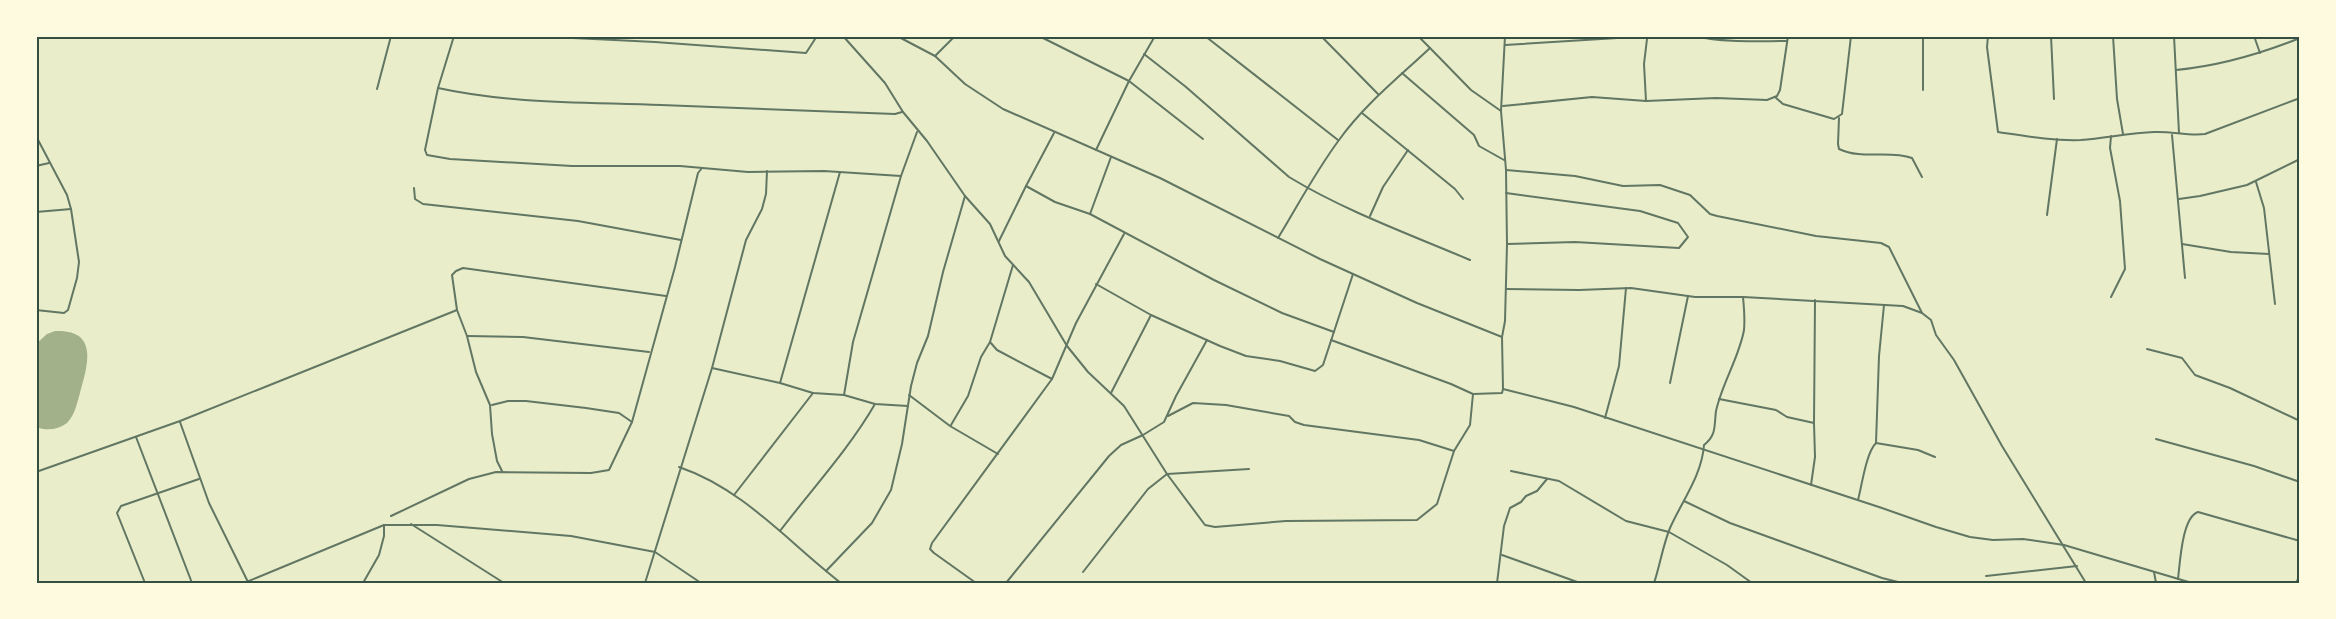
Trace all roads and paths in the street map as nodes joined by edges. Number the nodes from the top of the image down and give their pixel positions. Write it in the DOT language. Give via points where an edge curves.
graph roads {
  1 [pos="391,36"];
  2 [pos="454,36"];
  3 [pos="532,36"];
  4 [pos="817,36"];
  5 [pos="843,36"];
  6 [pos="897,36"];
  7 [pos="956,36"];
  8 [pos="1039,36"];
  9 [pos="1155,36"];
  10 [pos="1205,36"];
  11 [pos="1321,36"];
  12 [pos="1418,36"];
  13 [pos="1504,36"];
  14 [pos="1648,36"];
  15 [pos="1695,36"];
  16 [pos="1788,36"];
  17 [pos="1851,36"];
  18 [pos="1923,36"];
  19 [pos="1988,36"];
  20 [pos="2051,36"];
  21 [pos="2113,36"];
  22 [pos="2174,36"];
  23 [pos="2254,36"];
  24 [pos="1045,37"];
  25 [pos="2300,39"];
  26 [pos="1787,41"];
  27 [pos="1505,45"];
  28 [pos="1430,48"];
  29 [pos="2261,53"];
  30 [pos="1144,54"];
  31 [pos="935,56"];
  32 [pos="2176,70"];
  33 [pos="1402,73"];
  34 [pos="1129,81"];
  35 [pos="377,88"];
  36 [pos="438,88"];
  37 [pos="1923,90"];
  38 [pos="1379,94"];
  39 [pos="1775,97"];
  40 [pos="2300,98"];
  41 [pos="2054,99"];
  42 [pos="1646,101"];
  43 [pos="1503,106"];
  44 [pos="1501,111"];
  45 [pos="903,112"];
  46 [pos="1362,113"];
  47 [pos="1839,118"];
  48 [pos="917,132"];
  49 [pos="1054,132"];
  50 [pos="2179,133"];
  51 [pos="2123,134"];
  52 [pos="2172,134"];
  53 [pos="36,136"];
  54 [pos="2111,136"];
  55 [pos="1203,139"];
  56 [pos="2057,139"];
  57 [pos="1338,140"];
  58 [pos="1096,150"];
  59 [pos="1408,150"];
  60 [pos="1111,157"];
  61 [pos="2300,159"];
  62 [pos="1506,160"];
  63 [pos="49,163"];
  64 [pos="36,166"];
  65 [pos="702,168"];
  66 [pos="1506,170"];
  67 [pos="767,171"];
  68 [pos="840,172"];
  69 [pos="902,176"];
  70 [pos="1922,177"];
  71 [pos="2256,182"];
  72 [pos="1026,186"];
  73 [pos="414,188"];
  74 [pos="1307,188"];
  75 [pos="1506,193"];
  76 [pos="965,196"];
  77 [pos="1463,199"];
  78 [pos="2177,199"];
  79 [pos="71,209"];
  80 [pos="36,212"];
  81 [pos="1090,214"];
  82 [pos="1370,216"];
  83 [pos="2047,216"];
  84 [pos="1125,233"];
  85 [pos="1278,238"];
  86 [pos="681,240"];
  87 [pos="999,241"];
  88 [pos="1507,244"];
  89 [pos="2182,244"];
  90 [pos="2270,254"];
  91 [pos="1470,260"];
  92 [pos="1013,265"];
  93 [pos="1353,274"];
  94 [pos="2185,278"];
  95 [pos="1096,284"];
  96 [pos="1626,288"];
  97 [pos="1506,289"];
  98 [pos="666,296"];
  99 [pos="1688,296"];
  100 [pos="1743,297"];
  101 [pos="2111,297"];
  102 [pos="1815,300"];
  103 [pos="2275,304"];
  104 [pos="1884,305"];
  105 [pos="36,310"];
  106 [pos="457,310"];
  107 [pos="1922,313"];
  108 [pos="1151,315"];
  109 [pos="1334,332"];
  110 [pos="467,336"];
  111 [pos="1502,337"];
  112 [pos="1207,340"];
  113 [pos="1331,340"];
  114 [pos="990,342"];
  115 [pos="1067,346"];
  116 [pos="2147,349"];
  117 [pos="650,352"];
  118 [pos="712,368"];
  119 [pos="1052,379"];
  120 [pos="780,383"];
  121 [pos="1670,383"];
  122 [pos="1503,389"];
  123 [pos="813,393"];
  124 [pos="1111,393"];
  125 [pos="1473,394"];
  126 [pos="844,395"];
  127 [pos="909,395"];
  128 [pos="1719,399"];
  129 [pos="875,404"];
  130 [pos="490,405"];
  131 [pos="908,406"];
  132 [pos="1168,416"];
  133 [pos="1605,418"];
  134 [pos="180,421"];
  135 [pos="2300,421"];
  136 [pos="632,422"];
  137 [pos="1814,423"];
  138 [pos="950,426"];
  139 [pos="1143,435"];
  140 [pos="136,437"];
  141 [pos="2156,439"];
  142 [pos="1876,443"];
  143 [pos="1704,450"];
  144 [pos="1454,451"];
  145 [pos="998,454"];
  146 [pos="1935,457"];
  147 [pos="679,467"];
  148 [pos="1249,468"];
  149 [pos="502,471"];
  150 [pos="1511,471"];
  151 [pos="36,472"];
  152 [pos="1167,474"];
  153 [pos="199,479"];
  154 [pos="1547,479"];
  155 [pos="2300,482"];
  156 [pos="1811,484"];
  157 [pos="159,492"];
  158 [pos="734,495"];
  159 [pos="1858,500"];
  160 [pos="1684,501"];
  161 [pos="391,516"];
  162 [pos="384,525"];
  163 [pos="411,525"];
  164 [pos="780,531"];
  165 [pos="1669,532"];
  166 [pos="2300,541"];
  167 [pos="2064,545"];
  168 [pos="655,552"];
  169 [pos="1502,555"];
  170 [pos="2077,566"];
  171 [pos="826,571"];
  172 [pos="1083,572"];
  173 [pos="2154,572"];
  174 [pos="2300,575"];
  175 [pos="1986,576"];
  176 [pos="2178,579"];
  177 [pos="246,582"];
  178 [pos="145,583"];
  179 [pos="192,583"];
  180 [pos="363,583"];
  181 [pos="504,583"];
  182 [pos="645,583"];
  183 [pos="701,583"];
  184 [pos="842,583"];
  185 [pos="976,583"];
  186 [pos="1006,583"];
  187 [pos="1497,583"];
  188 [pos="1580,583"];
  189 [pos="1654,583"];
  190 [pos="1752,583"];
  191 [pos="1902,583"];
  192 [pos="2086,583"];
  193 [pos="2156,583"];
  194 [pos="2192,583"];
  195 [pos="2296,583"];
  1 -- 35 [label="street"];
  2 -- 36 [label="street"];
  3 -- 4 [label="street" via="806,53"];
  5 -- 45 [label="street" via="885,83"];
  6 -- 31 [label="street"];
  7 -- 31 [label="street"];
  8 -- 24 [label="street"];
  9 -- 30 [label="street"];
  10 -- 57 [label="street"];
  11 -- 38 [label="street"];
  12 -- 28 [label="street"];
  13 -- 27 [label="street"];
  14 -- 27 [label="street"];
  14 -- 42 [label="street" via="1644,64"];
  15 -- 26 [label="street" via="1740,42"];
  16 -- 26 [label="street"];
  17 -- 47 [label="street"];
  18 -- 37 [label="street"];
  19 -- 56 [label="street" via="1998,132"];
  20 -- 41 [label="street"];
  21 -- 51 [label="street"];
  22 -- 32 [label="street"];
  23 -- 29 [label="street"];
  24 -- 34 [label="street"];
  25 -- 29 [label="street"];
  26 -- 39 [label="street" via="1780,90"];
  27 -- 43 [label="street"];
  28 -- 33 [label="street"];
  28 -- 44 [label="street" via="1471,90"];
  29 -- 32 [label="street"];
  30 -- 34 [label="street"];
  30 -- 74 [label="street"];
  31 -- 49 [label="street" via="986,99"];
  32 -- 50 [label="street"];
  33 -- 38 [label="street"];
  33 -- 62 [label="street" via="1474,135 1479,146"];
  34 -- 55 [label="street"];
  34 -- 58 [label="street"];
  36 -- 45 [label="street" via="492,97 609,105"];
  36 -- 65 [label="street" via="427,155 572,166"];
  38 -- 46 [label="street"];
  39 -- 42 [label="street"];
  39 -- 47 [label="street" via="1783,104"];
  40 -- 50 [label="street" via="2205,134"];
  42 -- 43 [label="street" via="1600,97"];
  43 -- 44 [label="street"];
  44 -- 62 [label="street"];
  45 -- 48 [label="street"];
  46 -- 57 [label="street"];
  46 -- 59 [label="street"];
  47 -- 70 [label="street" via="1839,150 1901,154 1912,158"];
  48 -- 69 [label="street"];
  48 -- 76 [label="street"];
  49 -- 58 [label="street"];
  49 -- 72 [label="street"];
  50 -- 52 [label="street"];
  51 -- 52 [label="street"];
  51 -- 54 [label="street"];
  52 -- 78 [label="street"];
  53 -- 63 [label="street"];
  54 -- 56 [label="street"];
  54 -- 101 [label="street" via="2125,269"];
  56 -- 83 [label="street"];
  57 -- 74 [label="street"];
  58 -- 60 [label="street"];
  59 -- 77 [label="street"];
  59 -- 82 [label="street" via="1383,187"];
  60 -- 81 [label="street"];
  60 -- 85 [label="street" via="1195,194"];
  61 -- 71 [label="street"];
  62 -- 66 [label="street"];
  63 -- 64 [label="street"];
  63 -- 79 [label="street"];
  65 -- 67 [label="street"];
  65 -- 86 [label="street"];
  66 -- 75 [label="street"];
  66 -- 107 [label="street" via="1575,176 1623,186 1660,185 1690,195 1717,216 1816,236 1881,243 1889,247"];
  67 -- 68 [label="street"];
  67 -- 118 [label="street" via="762,209 746,240"];
  68 -- 69 [label="street"];
  68 -- 120 [label="street"];
  69 -- 126 [label="street" via="853,342"];
  71 -- 78 [label="street"];
  71 -- 90 [label="street"];
  72 -- 81 [label="street" via="1055,202"];
  72 -- 87 [label="street"];
  73 -- 86 [label="street" via="415,199 423,204 578,221"];
  74 -- 82 [label="street"];
  74 -- 85 [label="street"];
  75 -- 88 [label="street"];
  75 -- 88 [label="street" via="1640,211 1678,223 1688,237 1679,248 1575,242"];
  76 -- 87 [label="street"];
  76 -- 127 [label="street"];
  78 -- 89 [label="street"];
  79 -- 80 [label="street"];
  79 -- 105 [label="street" via="79,262 68,310"];
  81 -- 84 [label="street"];
  82 -- 91 [label="street"];
  84 -- 95 [label="street"];
  84 -- 109 [label="street" via="1282,313"];
  85 -- 93 [label="street"];
  86 -- 98 [label="street"];
  87 -- 92 [label="street"];
  88 -- 97 [label="street"];
  89 -- 90 [label="street"];
  89 -- 94 [label="street"];
  90 -- 103 [label="street"];
  92 -- 114 [label="street"];
  92 -- 115 [label="street" via="1029,282"];
  93 -- 109 [label="street"];
  93 -- 111 [label="street"];
  95 -- 108 [label="street"];
  95 -- 115 [label="street"];
  96 -- 97 [label="street"];
  96 -- 99 [label="street"];
  96 -- 133 [label="street" via="1619,366"];
  97 -- 111 [label="street"];
  98 -- 106 [label="street" via="463,268 452,275"];
  98 -- 117 [label="street"];
  99 -- 100 [label="street"];
  99 -- 121 [label="street"];
  100 -- 102 [label="street"];
  100 -- 128 [label="street" via="1744,330"];
  102 -- 104 [label="street"];
  102 -- 137 [label="street"];
  104 -- 107 [label="street"];
  104 -- 142 [label="street"];
  106 -- 110 [label="street"];
  106 -- 134 [label="street"];
  107 -- 167 [label="street" via="1930,320"];
  108 -- 112 [label="street"];
  108 -- 124 [label="street"];
  109 -- 113 [label="street"];
  110 -- 117 [label="street" via="523,337"];
  110 -- 130 [label="street"];
  111 -- 122 [label="street"];
  112 -- 113 [label="street" via="1246,356 1315,371 1323,365"];
  112 -- 132 [label="street"];
  113 -- 125 [label="street"];
  114 -- 119 [label="street" via="997,350"];
  114 -- 138 [label="street" via="968,396"];
  115 -- 119 [label="street"];
  115 -- 124 [label="street"];
  116 -- 135 [label="street" via="2182,358 2195,375"];
  117 -- 136 [label="street"];
  118 -- 120 [label="street"];
  118 -- 147 [label="street"];
  119 -- 145 [label="street"];
  120 -- 123 [label="street"];
  122 -- 125 [label="street" via="1502,393"];
  122 -- 133 [label="street"];
  123 -- 126 [label="street"];
  123 -- 158 [label="street"];
  124 -- 139 [label="street" via="1125,406"];
  125 -- 144 [label="street" via="1470,425"];
  126 -- 129 [label="street"];
  127 -- 131 [label="street"];
  127 -- 138 [label="street"];
  128 -- 137 [label="street" via="1776,410 1787,417"];
  128 -- 143 [label="street" via="1715,432"];
  129 -- 131 [label="street"];
  129 -- 164 [label="street" via="858,433"];
  130 -- 136 [label="street" via="526,401 586,408 619,413"];
  130 -- 149 [label="street" via="492,434"];
  131 -- 171 [label="street" via="891,490 872,523"];
  132 -- 139 [label="street"];
  132 -- 144 [label="street" via="1193,404 1226,405 1289,416 1304,425 1419,440"];
  133 -- 143 [label="street"];
  134 -- 140 [label="street"];
  134 -- 153 [label="street"];
  136 -- 149 [label="street" via="609,470"];
  137 -- 156 [label="street"];
  138 -- 145 [label="street"];
  139 -- 152 [label="street"];
  139 -- 186 [label="street" via="1121,445 1109,456"];
  140 -- 151 [label="street"];
  140 -- 157 [label="street"];
  141 -- 155 [label="street"];
  142 -- 146 [label="street"];
  142 -- 159 [label="street" via="1868,458"];
  143 -- 156 [label="street"];
  143 -- 160 [label="street"];
  144 -- 152 [label="street" via="1437,504 1417,520 1204,525"];
  145 -- 185 [label="street" via="930,549"];
  147 -- 158 [label="street"];
  147 -- 168 [label="street"];
  148 -- 152 [label="street"];
  149 -- 161 [label="street" via="469,479"];
  150 -- 154 [label="street"];
  152 -- 172 [label="street" via="1148,489"];
  153 -- 157 [label="street"];
  153 -- 177 [label="street"];
  154 -- 165 [label="street" via="1559,481 1626,520"];
  154 -- 169 [label="street" via="1537,491 1510,508"];
  156 -- 159 [label="street"];
  157 -- 178 [label="street" via="121,506 117,513"];
  157 -- 179 [label="street"];
  158 -- 164 [label="street"];
  159 -- 167 [label="street" via="1970,537"];
  160 -- 165 [label="street"];
  160 -- 191 [label="street" via="1730,522"];
  162 -- 163 [label="street"];
  162 -- 177 [label="street"];
  162 -- 180 [label="street" via="379,555"];
  163 -- 168 [label="street" via="571,536"];
  163 -- 181 [label="street"];
  164 -- 171 [label="street"];
  165 -- 189 [label="street"];
  165 -- 190 [label="street"];
  166 -- 176 [label="street" via="2210,514 2193,513 2183,538"];
  167 -- 170 [label="street"];
  167 -- 173 [label="street"];
  168 -- 182 [label="street"];
  168 -- 183 [label="street"];
  169 -- 187 [label="street"];
  169 -- 188 [label="street"];
  170 -- 175 [label="street"];
  170 -- 192 [label="street"];
  171 -- 184 [label="street"];
  173 -- 176 [label="street"];
  173 -- 193 [label="street"];
  174 -- 195 [label="street"];
  176 -- 194 [label="street"];
}
